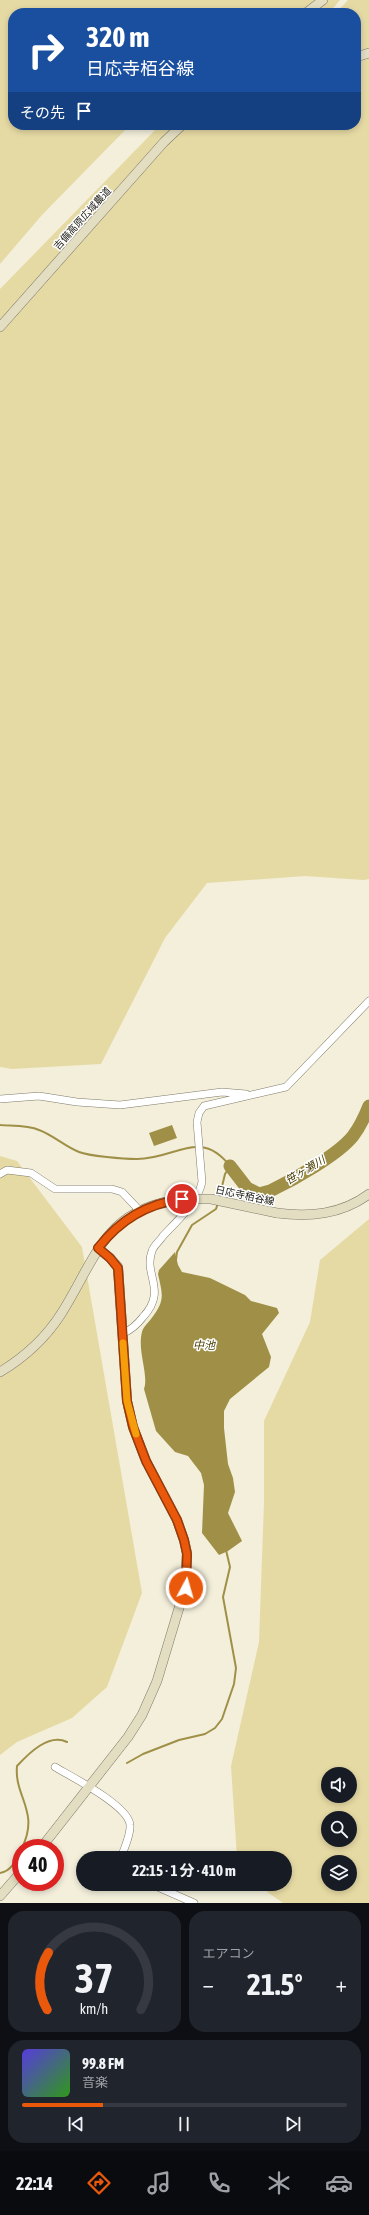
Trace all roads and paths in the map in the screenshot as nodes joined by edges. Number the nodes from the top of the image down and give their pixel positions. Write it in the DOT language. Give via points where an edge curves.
graph roads {
  1 [pos="323,0"];
  2 [pos="313,8"];
  3 [pos="177,130"];
  4 [pos="0,327"];
  5 [pos="369,1001"];
  6 [pos="254,1094"];
  7 [pos="0,1099"];
  8 [pos="0,1174"];
  9 [pos="369,1194"];
  10 [pos="140,1211"];
  11 [pos="98,1248"];
  12 [pos="122,1334"];
  13 [pos="0,1372"];
  14 [pos="56,1767"];
  15 [pos="89,1787"];
  16 [pos="48,1839"];
  17 [pos="123,1851"];
  18 [pos="12,1882"];
  19 [pos="167,1891"];
  20 [pos="0,1896"];
  21 [pos="194,1903"];
  1 -- 2 [label="street"];
  3 -- 4 [label="street, 吉備高原広域農道"];
  5 -- 6 [label="street" via="286,1087"];
  6 -- 7 [label="street" via="222,1092 120,1104 77,1102 39,1096"];
  6 -- 12 [label="street" via="204,1106 199,1113 197,1122 201,1188 153,1248 153,1303 131,1330"];
  8 -- 10 [label="street" via="6,1170 31,1173 55,1189 112,1189 122,1192"];
  9 -- 10 [label="street, 日応寺栢谷線, bridge" via="352,1205 322,1214 296,1216 216,1200 182,1199 158,1203"];
  10 -- 11 [label="street, 日応寺栢谷線" via="118,1225"];
  11 -- 12 [label="street" via="118,1268"];
  11 -- 13 [label="street, 日応寺栢谷線" via="61,1314 44,1337 15,1363"];
  12 -- 15 [label="street" via="125,1381 133,1427 146,1461 177,1520 187,1554 188,1570 181,1606 151,1697 128,1737"];
  14 -- 15 [label="street"];
  15 -- 16 [label="street"];
  15 -- 17 [label="street" via="107,1798 127,1817 130,1825"];
  18 -- 20 [label="street"];
  19 -- 21 [label="street"];
}
